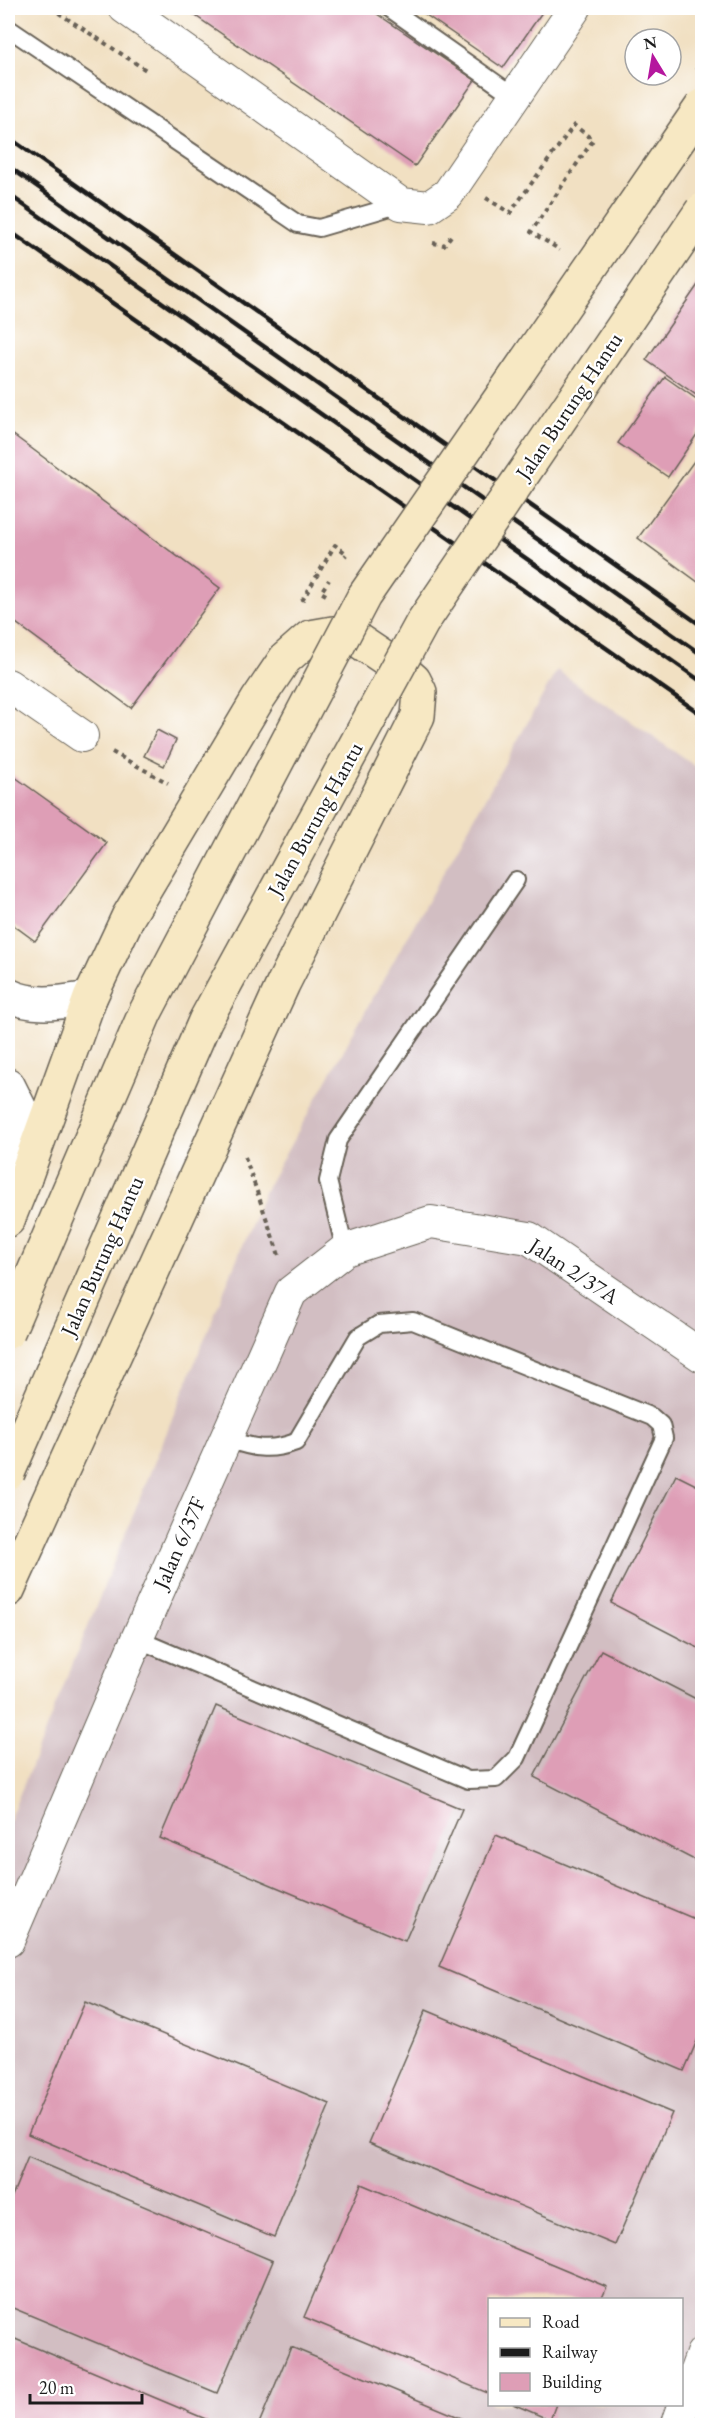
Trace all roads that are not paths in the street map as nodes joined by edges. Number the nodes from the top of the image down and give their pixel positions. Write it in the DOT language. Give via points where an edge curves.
graph roads {
  1 [pos="125,8"];
  2 [pos="389,8"];
  3 [pos="575,8"];
  4 [pos="8,28"];
  5 [pos="514,96"];
  6 [pos="702,106"];
  7 [pos="401,204"];
  8 [pos="702,210"];
  9 [pos="8,685"];
  10 [pos="82,736"];
  11 [pos="516,880"];
  12 [pos="8,995"];
  13 [pos="90,998"];
  14 [pos="8,1085"];
  15 [pos="25,1178"];
  16 [pos="8,1220"];
  17 [pos="431,1222"];
  18 [pos="345,1250"];
  19 [pos="8,1332"];
  20 [pos="702,1356"];
  21 [pos="226,1439"];
  22 [pos="8,1473"];
  23 [pos="8,1590"];
  24 [pos="137,1639"];
  25 [pos="8,1941"];
  26 [pos="702,2354"];
  27 [pos="688,2414"];
  1 -- 7 [label="street"];
  2 -- 5 [label="lane"];
  3 -- 5 [label="street"];
  4 -- 7 [label="lane" via="298,224 319,228"];
  5 -- 7 [label="street" via="448,194 429,207"];
  6 -- 19 [label="main road, bridge" via="364,596 145,1014"];
  8 -- 22 [label="main road, Jalan Burung Hantu, bridge" via="422,623 205,1021"];
  9 -- 10 [label="street"];
  11 -- 18 [label="lane" via="338,1140 328,1181"];
  12 -- 13 [label="street" via="33,1003"];
  13 -- 15 [label="main road"];
  13 -- 23 [label="main road" via="129,916 285,659 310,637 333,633 352,637 414,680 420,692 418,716 283,984"];
  14 -- 15 [label="street" via="21,1111"];
  15 -- 16 [label="main road"];
  17 -- 18 [label="street, Jalan 6/37F"];
  17 -- 20 [label="street, Jalan 2/37A" via="529,1239"];
  18 -- 21 [label="street, Jalan 6/37F" via="291,1292"];
  21 -- 24 [label="street, Jalan 6/37F"];
  21 -- 24 [label="lane" via="278,1449 296,1442 358,1337 379,1324 413,1322 652,1417 661,1425 664,1438 517,1758 496,1779 468,1780"];
  24 -- 25 [label="street, Jalan 6/37F"];
  26 -- 27 [label="street"];
}
